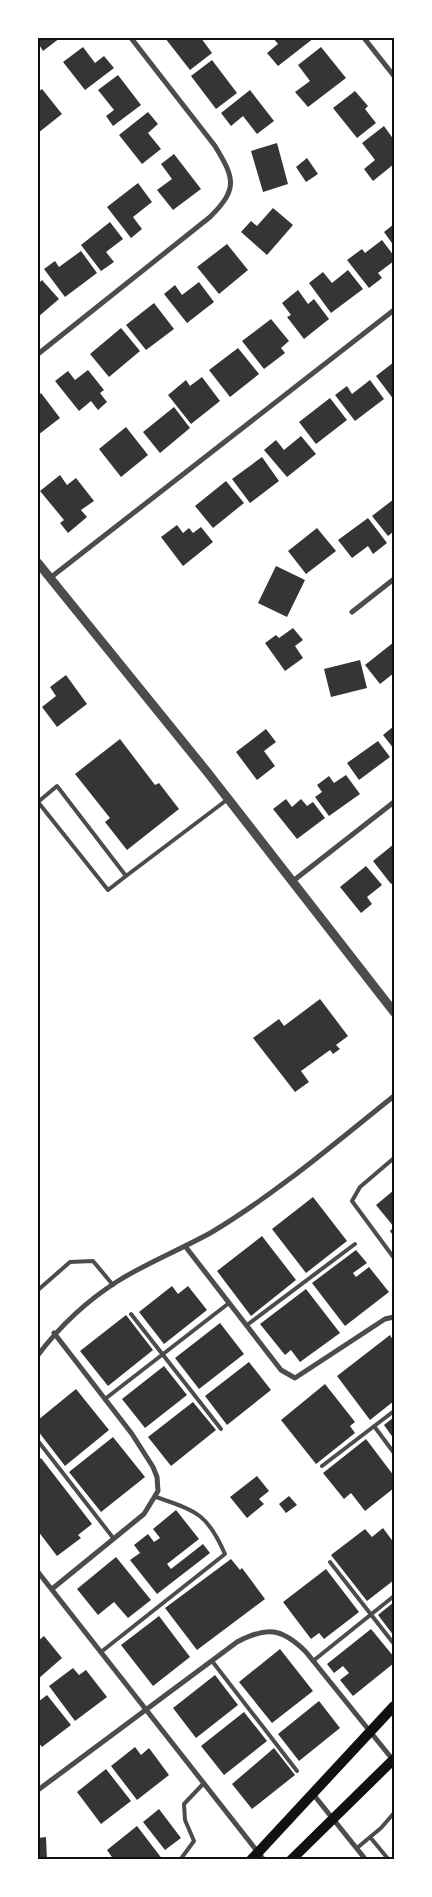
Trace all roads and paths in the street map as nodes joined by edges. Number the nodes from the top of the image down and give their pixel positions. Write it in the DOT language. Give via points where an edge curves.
graph roads {
  1 [pos="131,38"];
  2 [pos="364,38"];
  3 [pos="394,76"];
  4 [pos="394,310"];
  5 [pos="38,354"];
  6 [pos="38,562"];
  7 [pos="49,578"];
  8 [pos="394,579"];
  9 [pos="352,612"];
  10 [pos="228,799"];
  11 [pos="394,802"];
  12 [pos="126,876"];
  13 [pos="293,880"];
  14 [pos="394,1012"];
  15 [pos="394,1096"];
  16 [pos="394,1158"];
  17 [pos="354,1244"];
  18 [pos="185,1246"];
  19 [pos="394,1258"];
  20 [pos="112,1285"];
  21 [pos="38,1290"];
  22 [pos="229,1303"];
  23 [pos="131,1314"];
  24 [pos="394,1317"];
  25 [pos="247,1325"];
  26 [pos="54,1333"];
  27 [pos="38,1354"];
  28 [pos="162,1354"];
  29 [pos="105,1399"];
  30 [pos="394,1411"];
  31 [pos="374,1426"];
  32 [pos="221,1429"];
  33 [pos="38,1441"];
  34 [pos="394,1453"];
  35 [pos="322,1466"];
  36 [pos="156,1497"];
  37 [pos="114,1539"];
  38 [pos="330,1562"];
  39 [pos="38,1572"];
  40 [pos="52,1589"];
  41 [pos="394,1596"];
  42 [pos="371,1614"];
  43 [pos="394,1644"];
  44 [pos="101,1652"];
  45 [pos="212,1661"];
  46 [pos="313,1661"];
  47 [pos="394,1706"];
  48 [pos="146,1710"];
  49 [pos="371,1732"];
  50 [pos="394,1759"];
  51 [pos="297,1771"];
  52 [pos="204,1784"];
  53 [pos="38,1790"];
  54 [pos="313,1794"];
  55 [pos="394,1813"];
  56 [pos="334,1819"];
  57 [pos="370,1837"];
  58 [pos="357,1848"];
  59 [pos="258,1857"];
  60 [pos="180,1860"];
  61 [pos="291,1860"];
  62 [pos="366,1860"];
  63 [pos="389,1860"];
  1 -- 5 [label="street" via="215,146 226,164 231,181 230,194 210,217"];
  2 -- 3 [label="street"];
  4 -- 7 [label="street"];
  6 -- 7 [label="street"];
  7 -- 10 [label="street"];
  8 -- 9 [label="street"];
  10 -- 12 [label="lane"];
  10 -- 13 [label="street"];
  11 -- 13 [label="street"];
  12 -- 12 [label="lane" via="57,786 38,802 108,890"];
  13 -- 14 [label="street"];
  15 -- 18 [label="street" via="255,1204"];
  16 -- 19 [label="lane" via="360,1187 352,1201"];
  17 -- 25 [label="lane"];
  18 -- 20 [label="street"];
  18 -- 22 [label="street"];
  20 -- 21 [label="lane" via="94,1261 70,1262"];
  20 -- 26 [label="street"];
  22 -- 25 [label="street"];
  22 -- 28 [label="lane"];
  23 -- 28 [label="lane"];
  24 -- 25 [label="street" via="385,1319 295,1378 281,1370"];
  26 -- 27 [label="street"];
  26 -- 29 [label="street"];
  28 -- 29 [label="lane"];
  28 -- 32 [label="lane"];
  29 -- 36 [label="street" via="153,1467 157,1477"];
  30 -- 31 [label="lane"];
  31 -- 34 [label="lane"];
  31 -- 35 [label="lane"];
  33 -- 37 [label="lane"];
  36 -- 37 [label="street" via="144,1514"];
  36 -- 44 [label="lane" via="203,1516 225,1554"];
  37 -- 40 [label="street"];
  38 -- 42 [label="lane"];
  39 -- 40 [label="street"];
  40 -- 44 [label="street"];
  41 -- 42 [label="lane"];
  42 -- 43 [label="lane"];
  42 -- 46 [label="lane"];
  44 -- 48 [label="street"];
  45 -- 46 [label="street" via="254,1633 267,1631 291,1638"];
  45 -- 48 [label="street"];
  45 -- 51 [label="lane"];
  46 -- 49 [label="street"];
  47 -- 49 [label="main road"];
  48 -- 52 [label="street"];
  48 -- 53 [label="street"];
  49 -- 50 [label="street"];
  49 -- 54 [label="main road"];
  50 -- 56 [label="main road"];
  52 -- 59 [label="street"];
  52 -- 60 [label="lane" via="184,1804 185,1820 194,1841"];
  54 -- 56 [label="street"];
  54 -- 59 [label="main road"];
  55 -- 57 [label="lane"];
  56 -- 58 [label="street"];
  56 -- 61 [label="main road"];
  57 -- 58 [label="lane"];
  57 -- 63 [label="lane"];
  58 -- 62 [label="street"];
}
